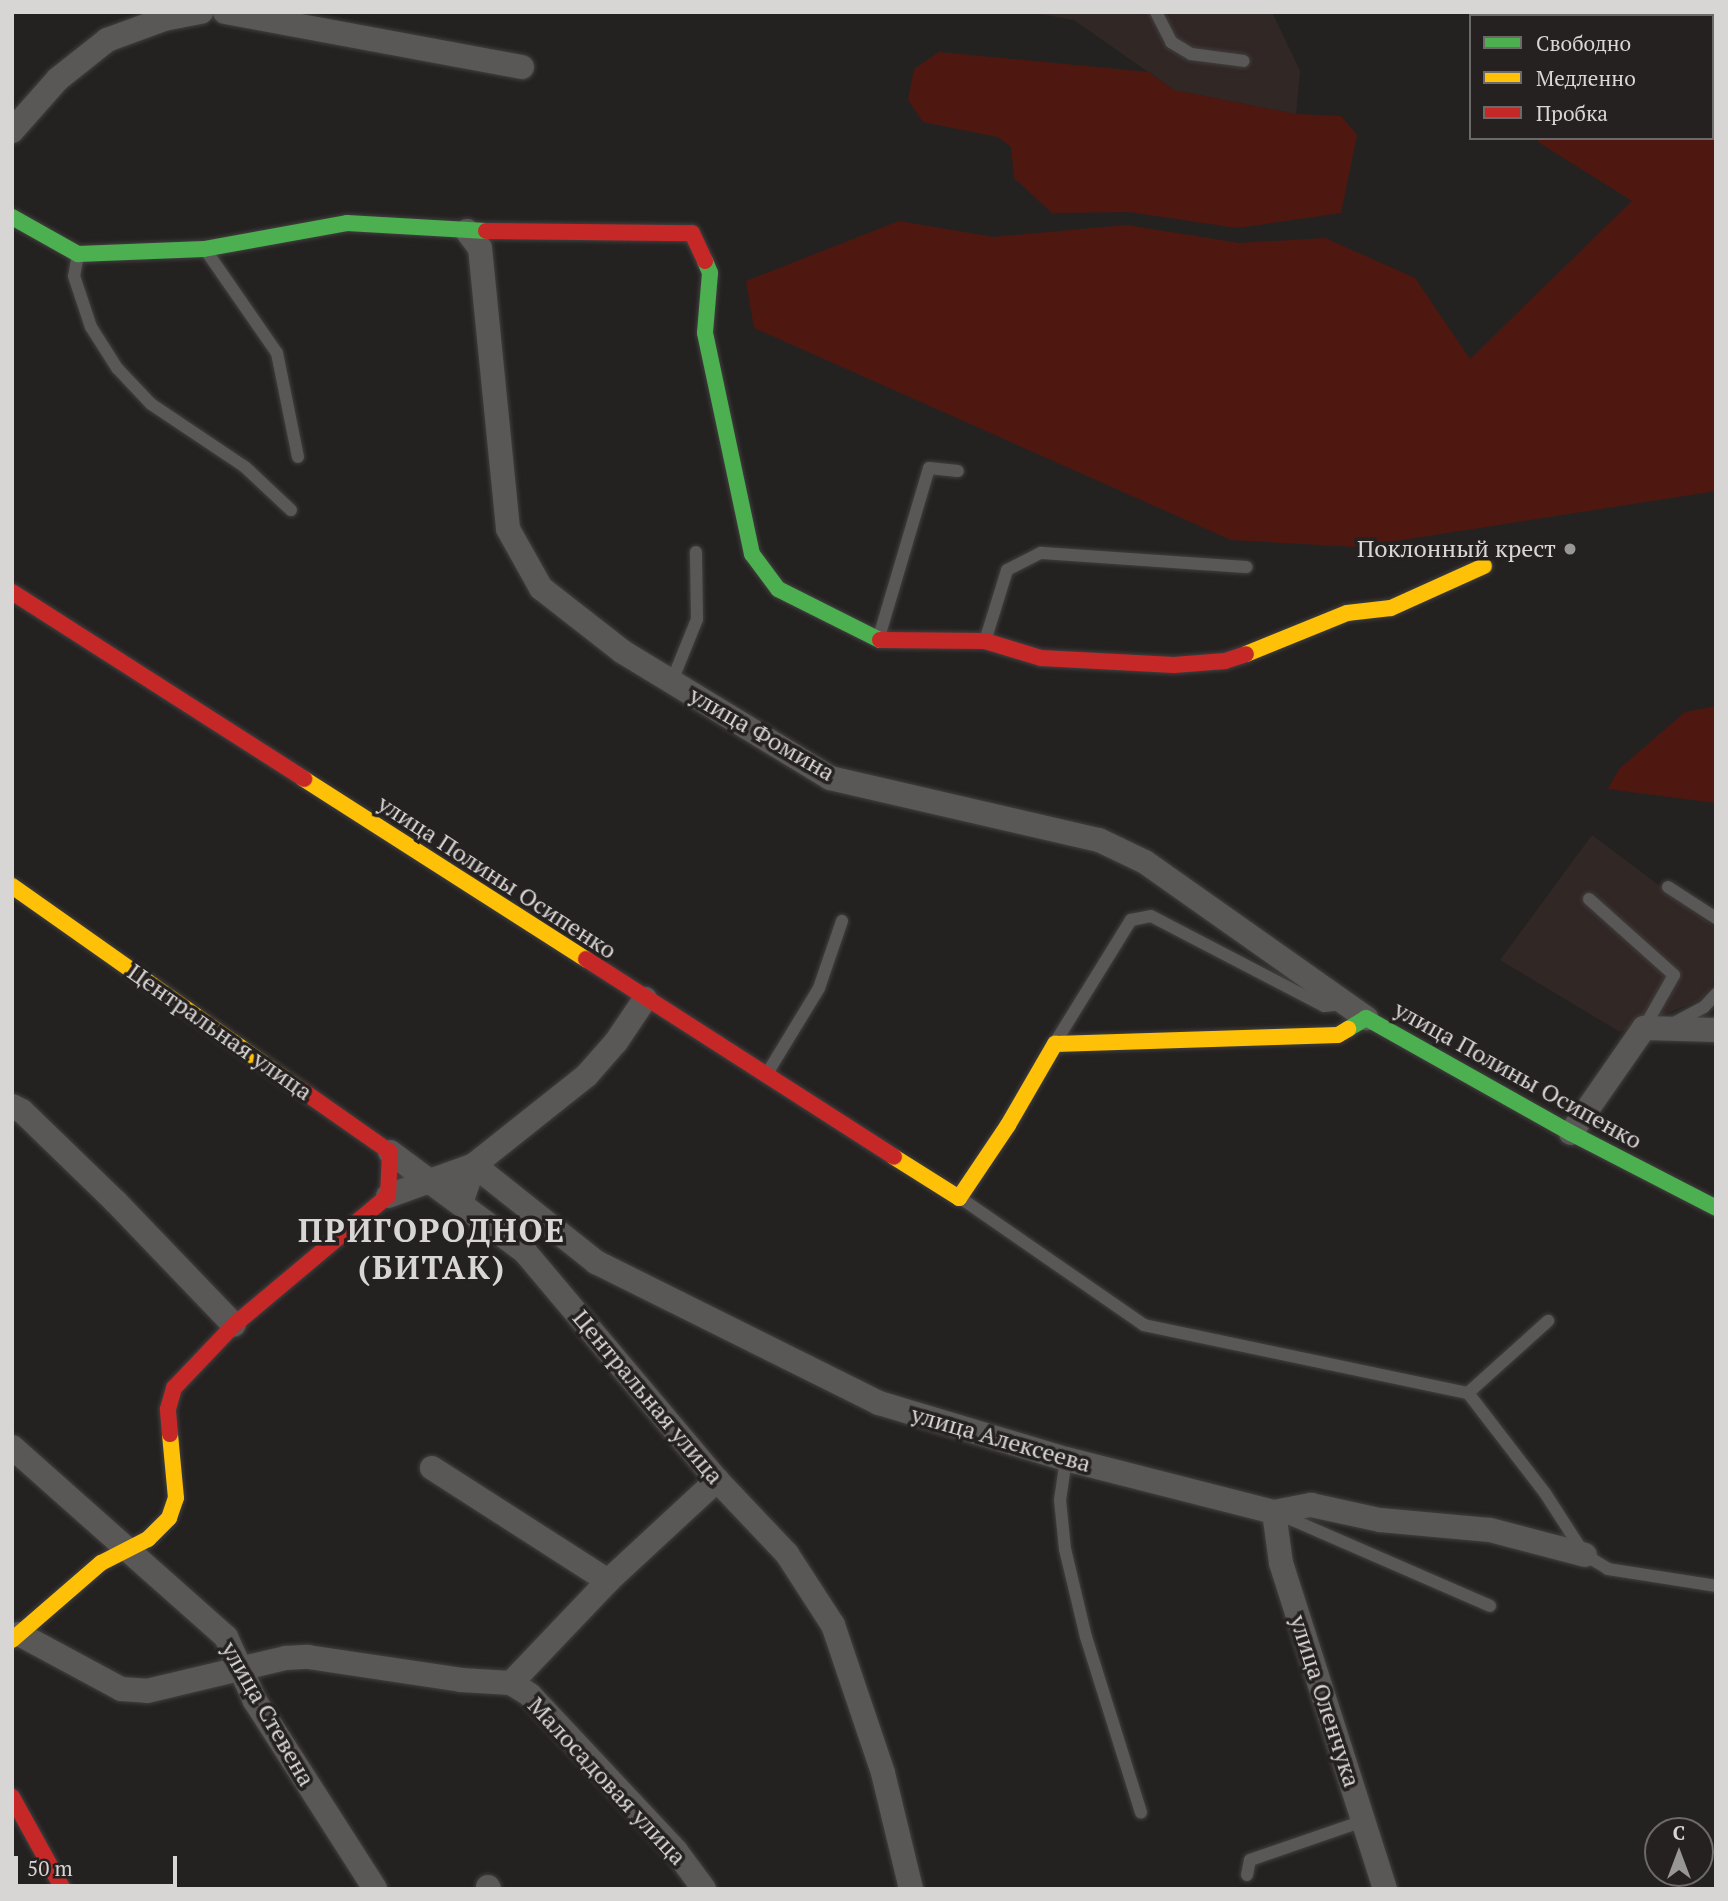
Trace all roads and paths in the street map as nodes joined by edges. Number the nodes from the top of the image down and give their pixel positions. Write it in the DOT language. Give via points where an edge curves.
graph roads {
  1 [pos="201,12"];
  2 [pos="225,12"];
  3 [pos="1157,12"];
  4 [pos="1244,61"];
  5 [pos="522,67"];
  6 [pos="12,131"];
  7 [pos="12,217"];
  8 [pos="467,231"];
  9 [pos="204,249"];
  10 [pos="78,254"];
  11 [pos="298,457"];
  12 [pos="958,471"];
  13 [pos="291,510"];
  14 [pos="696,552"];
  15 [pos="1485,566"];
  16 [pos="1247,567"];
  17 [pos="12,592"];
  18 [pos="878,640"];
  19 [pos="985,641"];
  20 [pos="672,681"];
  21 [pos="12,886"];
  22 [pos="1668,887"];
  23 [pos="1589,899"];
  24 [pos="1716,918"];
  25 [pos="842,921"];
  26 [pos="1716,994"];
  27 [pos="645,999"];
  28 [pos="1344,1004"];
  29 [pos="1366,1018"];
  30 [pos="1655,1028"];
  31 [pos="1716,1030"];
  32 [pos="1055,1044"];
  33 [pos="766,1075"];
  34 [pos="12,1105"];
  35 [pos="1571,1133"];
  36 [pos="390,1152"];
  37 [pos="474,1165"];
  38 [pos="430,1181"];
  39 [pos="388,1196"];
  40 [pos="959,1198"];
  41 [pos="461,1203"];
  42 [pos="1716,1208"];
  43 [pos="1548,1321"];
  44 [pos="234,1325"];
  45 [pos="1468,1393"];
  46 [pos="12,1447"];
  47 [pos="1066,1459"];
  48 [pos="432,1468"];
  49 [pos="717,1480"];
  50 [pos="1274,1512"];
  51 [pos="124,1549"];
  52 [pos="1585,1555"];
  53 [pos="608,1581"];
  54 [pos="1716,1586"];
  55 [pos="1490,1606"];
  56 [pos="16,1637"];
  57 [pos="241,1669"];
  58 [pos="512,1683"];
  59 [pos="12,1797"];
  60 [pos="1140,1813"];
  61 [pos="1363,1821"];
  62 [pos="1247,1875"];
  63 [pos="63,1889"];
  64 [pos="375,1889"];
  65 [pos="704,1889"];
  66 [pos="911,1889"];
  67 [pos="1385,1889"];
  1 -- 6 [label="street" via="164,19 107,40 58,79"];
  2 -- 5 [label="street"];
  3 -- 4 [label="lane" via="1171,42 1191,54"];
  7 -- 10 [label="street"];
  8 -- 9 [label="street" via="346,223"];
  8 -- 18 [label="street" via="692,233 710,273 705,333 752,554 778,589"];
  8 -- 20 [label="street, улица Фомина" via="480,248 508,529 541,587 623,652"];
  9 -- 10 [label="street"];
  9 -- 11 [label="lane" via="277,353"];
  10 -- 13 [label="lane" via="75,276 91,327 117,368 151,404 245,467"];
  12 -- 18 [label="lane" via="929,468"];
  14 -- 20 [label="lane" via="697,619"];
  15 -- 19 [label="street" via="1391,608 1347,614 1225,661 1174,665 1041,658"];
  16 -- 19 [label="lane" via="1041,553 1007,570"];
  17 -- 27 [label="street, улица Полины Осипенко"];
  18 -- 19 [label="street"];
  20 -- 28 [label="street, улица Фомина" via="830,778 1099,840 1145,862"];
  21 -- 36 [label="street, Центральная улица"];
  22 -- 24 [label="lane"];
  23 -- 30 [label="lane" via="1674,975"];
  25 -- 33 [label="lane" via="819,988"];
  26 -- 30 [label="lane" via="1704,1007"];
  27 -- 33 [label="street, улица Полины Осипенко"];
  27 -- 37 [label="street" via="587,1075"];
  28 -- 29 [label="street, улица Фомина"];
  28 -- 32 [label="lane" via="1324,1006 1151,916 1131,920"];
  29 -- 32 [label="street, улица Полины Осипенко" via="1338,1035"];
  29 -- 35 [label="street, улица Полины Осипенко"];
  30 -- 31 [label="street"];
  30 -- 35 [label="street"];
  32 -- 40 [label="street"];
  33 -- 40 [label="street, улица Полины Осипенко"];
  34 -- 44 [label="street" via="116,1202"];
  35 -- 42 [label="street, улица Полины Осипенко"];
  36 -- 38 [label="street, Центральная улица"];
  36 -- 39 [label="street"];
  37 -- 38 [label="street"];
  37 -- 41 [label="street"];
  37 -- 47 [label="street, улица Алексеева" via="596,1262 879,1404"];
  38 -- 39 [label="street"];
  38 -- 41 [label="street, Центральная улица"];
  39 -- 44 [label="street"];
  40 -- 45 [label="lane, улица Полины Осипенко" via="1144,1325"];
  41 -- 49 [label="street, Центральная улица" via="525,1252"];
  43 -- 45 [label="lane"];
  44 -- 51 [label="street" via="174,1388 167,1409 176,1498 169,1518 148,1539"];
  45 -- 52 [label="lane" via="1545,1493"];
  46 -- 51 [label="street, улица Стевена"];
  47 -- 50 [label="street, улица Алексеева"];
  47 -- 60 [label="lane" via="1060,1500 1065,1549 1086,1637"];
  48 -- 53 [label="street"];
  49 -- 53 [label="street"];
  49 -- 66 [label="street, Центральная улица" via="787,1554 833,1625 883,1773"];
  50 -- 52 [label="street, улица Алексеева" via="1311,1505 1380,1520 1490,1530"];
  50 -- 55 [label="lane"];
  50 -- 61 [label="street, улица Оленчука" via="1281,1563"];
  51 -- 56 [label="street" via="101,1563"];
  51 -- 57 [label="street, улица Стевена" via="226,1637"];
  52 -- 54 [label="lane" via="1608,1569"];
  53 -- 58 [label="street"];
  56 -- 57 [label="street, Малосадовая улица" via="121,1689 147,1691"];
  57 -- 58 [label="street, Малосадовая улица" via="308,1657"];
  57 -- 64 [label="street, улица Стевена" via="255,1701"];
  58 -- 65 [label="street, Малосадовая улица" via="530,1695 676,1851"];
  59 -- 63 [label="street"];
  61 -- 62 [label="lane" via="1250,1860"];
  61 -- 67 [label="street, улица Оленчука"];
}
